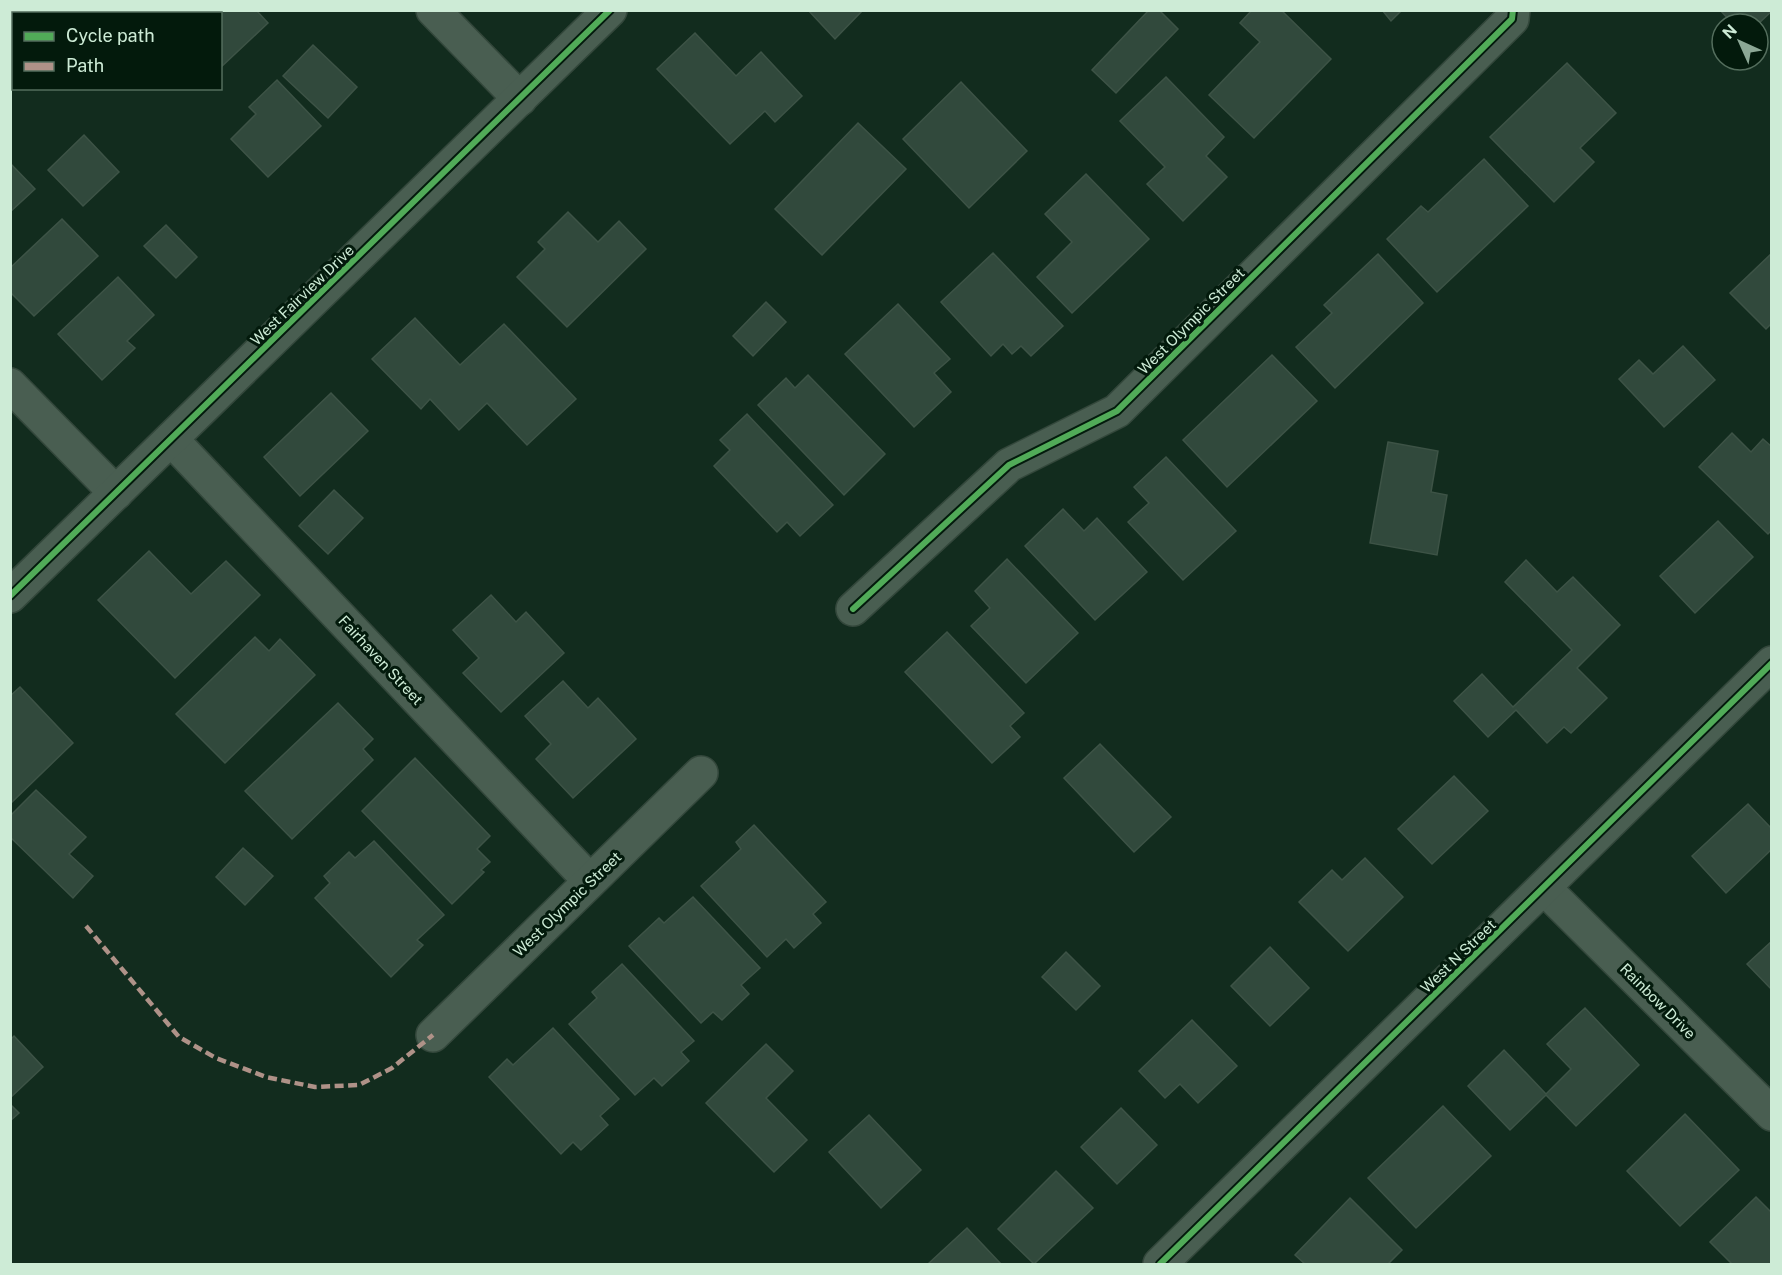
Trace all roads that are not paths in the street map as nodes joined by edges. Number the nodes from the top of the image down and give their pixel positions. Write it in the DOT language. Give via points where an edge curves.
graph roads {
  1 [pos="432,10"];
  2 [pos="610,10"];
  3 [pos="1514,10"];
  4 [pos="520,99"];
  5 [pos="10,384"];
  6 [pos="171,439"];
  7 [pos="116,493"];
  8 [pos="10,596"];
  9 [pos="853,609"];
  10 [pos="1772,663"];
  11 [pos="701,773"];
  12 [pos="590,881"];
  13 [pos="1544,888"];
  14 [pos="433,1035"];
  15 [pos="1772,1114"];
  16 [pos="1160,1264"];
  1 -- 4 [label="street"];
  2 -- 4 [label="street, West Fairview Drive"];
  3 -- 9 [label="street, West Olympic Street" via="1512,19 1117,411 1009,465"];
  4 -- 6 [label="street, West Fairview Drive"];
  5 -- 7 [label="street"];
  6 -- 7 [label="street, West Fairview Drive"];
  6 -- 12 [label="street, Fairhaven Street"];
  7 -- 8 [label="street, West Fairview Drive"];
  10 -- 13 [label="street, West N Street"];
  11 -- 12 [label="street, West Olympic Street"];
  12 -- 14 [label="street, West Olympic Street"];
  13 -- 15 [label="street, Rainbow Drive"];
  13 -- 16 [label="street, West N Street"];
}
